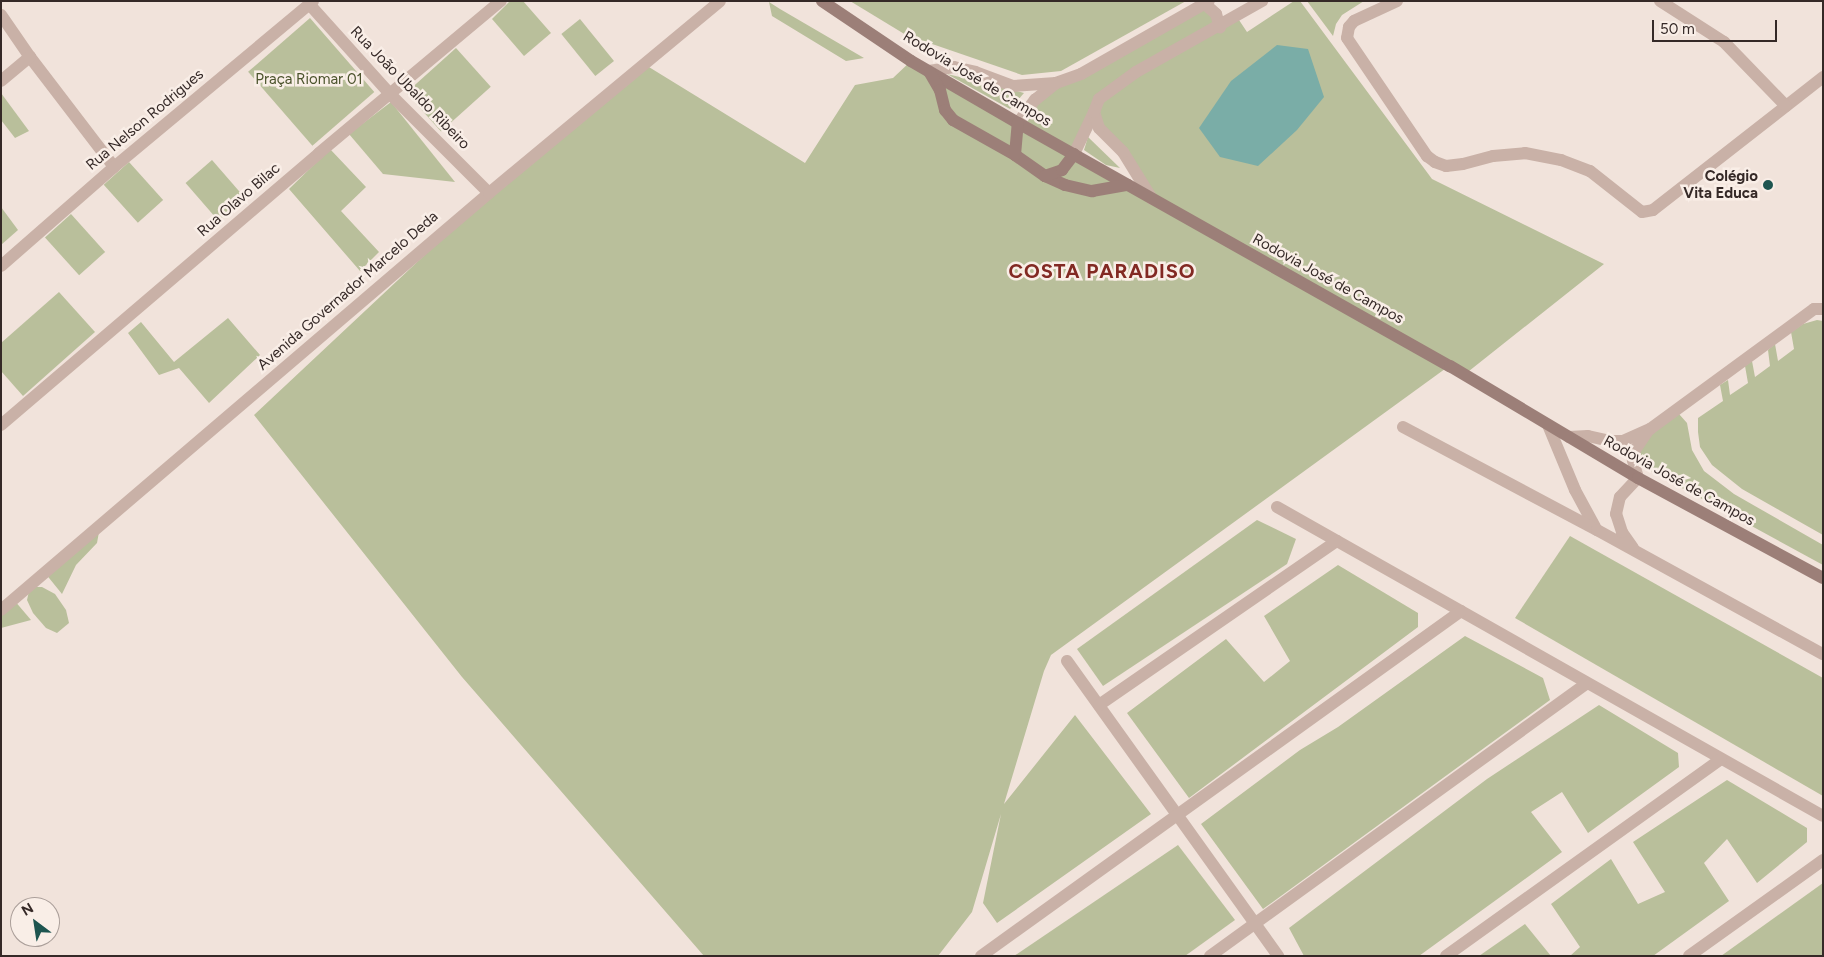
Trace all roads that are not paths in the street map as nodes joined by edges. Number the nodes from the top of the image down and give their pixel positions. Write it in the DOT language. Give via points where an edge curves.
graph roads {
  1 [pos="501,1"];
  2 [pos="720,1"];
  3 [pos="822,1"];
  4 [pos="1262,1"];
  5 [pos="1397,1"];
  6 [pos="1660,1"];
  7 [pos="1207,2"];
  8 [pos="312,3"];
  9 [pos="1,15"];
  10 [pos="1220,27"];
  11 [pos="30,57"];
  12 [pos="929,71"];
  13 [pos="1823,77"];
  14 [pos="1,81"];
  15 [pos="1056,83"];
  16 [pos="390,94"];
  17 [pos="1786,106"];
  18 [pos="1094,112"];
  19 [pos="1018,123"];
  20 [pos="1074,154"];
  21 [pos="1015,155"];
  22 [pos="114,167"];
  23 [pos="1045,176"];
  24 [pos="1127,185"];
  25 [pos="488,192"];
  26 [pos="1152,199"];
  27 [pos="1,266"];
  28 [pos="1820,307"];
  29 [pos="1548,425"];
  30 [pos="1,426"];
  31 [pos="1403,427"];
  32 [pos="1650,429"];
  33 [pos="1568,437"];
  34 [pos="1638,478"];
  35 [pos="1575,490"];
  36 [pos="1277,507"];
  37 [pos="1557,508"];
  38 [pos="1597,530"];
  39 [pos="1337,541"];
  40 [pos="1635,551"];
  41 [pos="1823,578"];
  42 [pos="1,610"];
  43 [pos="1461,611"];
  44 [pos="1823,654"];
  45 [pos="1067,661"];
  46 [pos="1587,683"];
  47 [pos="1099,705"];
  48 [pos="1721,759"];
  49 [pos="1177,815"];
  50 [pos="1823,816"];
  51 [pos="1823,860"];
  52 [pos="1255,924"];
  53 [pos="981,956"];
  54 [pos="1210,956"];
  55 [pos="1278,956"];
  56 [pos="1446,956"];
  57 [pos="1689,956"];
  1 -- 16 [label="street, Rua Olavo Bilac"];
  2 -- 25 [label="street, Avenida Governador Marcelo Deda"];
  3 -- 12 [label="main road, Rodovia José de Campos"];
  4 -- 10 [label="street"];
  5 -- 17 [label="street" via="1354,22 1349,27 1347,38 1421,149 1435,162 1446,166 1525,153 1561,160 1590,171 1642,212 1648,212"];
  6 -- 17 [label="street" via="1724,42"];
  7 -- 10 [label="street"];
  7 -- 15 [label="street" via="1081,74"];
  8 -- 16 [label="street, Rua João Ubaldo Ribeiro"];
  8 -- 22 [label="street, Rua Nelson Rodrigues"];
  9 -- 11 [label="street"];
  10 -- 18 [label="street" via="1114,86 1099,99"];
  11 -- 14 [label="street"];
  11 -- 22 [label="street"];
  12 -- 15 [label="street" via="954,67 1013,86"];
  12 -- 19 [label="main road, Rodovia José de Campos"];
  12 -- 21 [label="main road" via="952,120"];
  13 -- 17 [label="street"];
  15 -- 19 [label="street" via="1035,100"];
  16 -- 25 [label="street, Rua João Ubaldo Ribeiro"];
  16 -- 30 [label="street, Rua Olavo Bilac"];
  18 -- 20 [label="street"];
  18 -- 26 [label="street" via="1099,128 1123,152"];
  19 -- 20 [label="main road, Rodovia José de Campos"];
  19 -- 21 [label="main road"];
  20 -- 23 [label="main road" via="1062,170"];
  20 -- 24 [label="main road, Rodovia José de Campos"];
  21 -- 23 [label="main road"];
  22 -- 27 [label="street, Rua Nelson Rodrigues"];
  23 -- 24 [label="main road" via="1065,186 1092,191"];
  24 -- 26 [label="main road, Rodovia José de Campos"];
  25 -- 42 [label="street, Avenida Governador Marcelo Deda"];
  26 -- 29 [label="main road, Rodovia José de Campos" via="1450,366"];
  28 -- 32 [label="street"];
  29 -- 33 [label="main road, Rodovia José de Campos"];
  29 -- 35 [label="street"];
  31 -- 37 [label="street"];
  32 -- 33 [label="street" via="1623,441"];
  32 -- 34 [label="street" via="1635,450 1633,460"];
  33 -- 34 [label="main road, Rodovia José de Campos"];
  34 -- 40 [label="street" via="1620,497 1616,514 1622,532"];
  34 -- 41 [label="main road, Rodovia José de Campos"];
  35 -- 37 [label="street" via="1571,498"];
  35 -- 38 [label="street"];
  36 -- 39 [label="street"];
  37 -- 38 [label="street"];
  38 -- 40 [label="street"];
  39 -- 43 [label="street"];
  39 -- 47 [label="street"];
  40 -- 44 [label="street"];
  43 -- 46 [label="street"];
  43 -- 49 [label="street"];
  45 -- 47 [label="street"];
  46 -- 48 [label="street"];
  46 -- 52 [label="street"];
  47 -- 49 [label="street"];
  48 -- 50 [label="street"];
  48 -- 56 [label="street"];
  49 -- 52 [label="street"];
  49 -- 53 [label="street"];
  51 -- 57 [label="street"];
  52 -- 54 [label="street"];
  52 -- 55 [label="street"];
}
